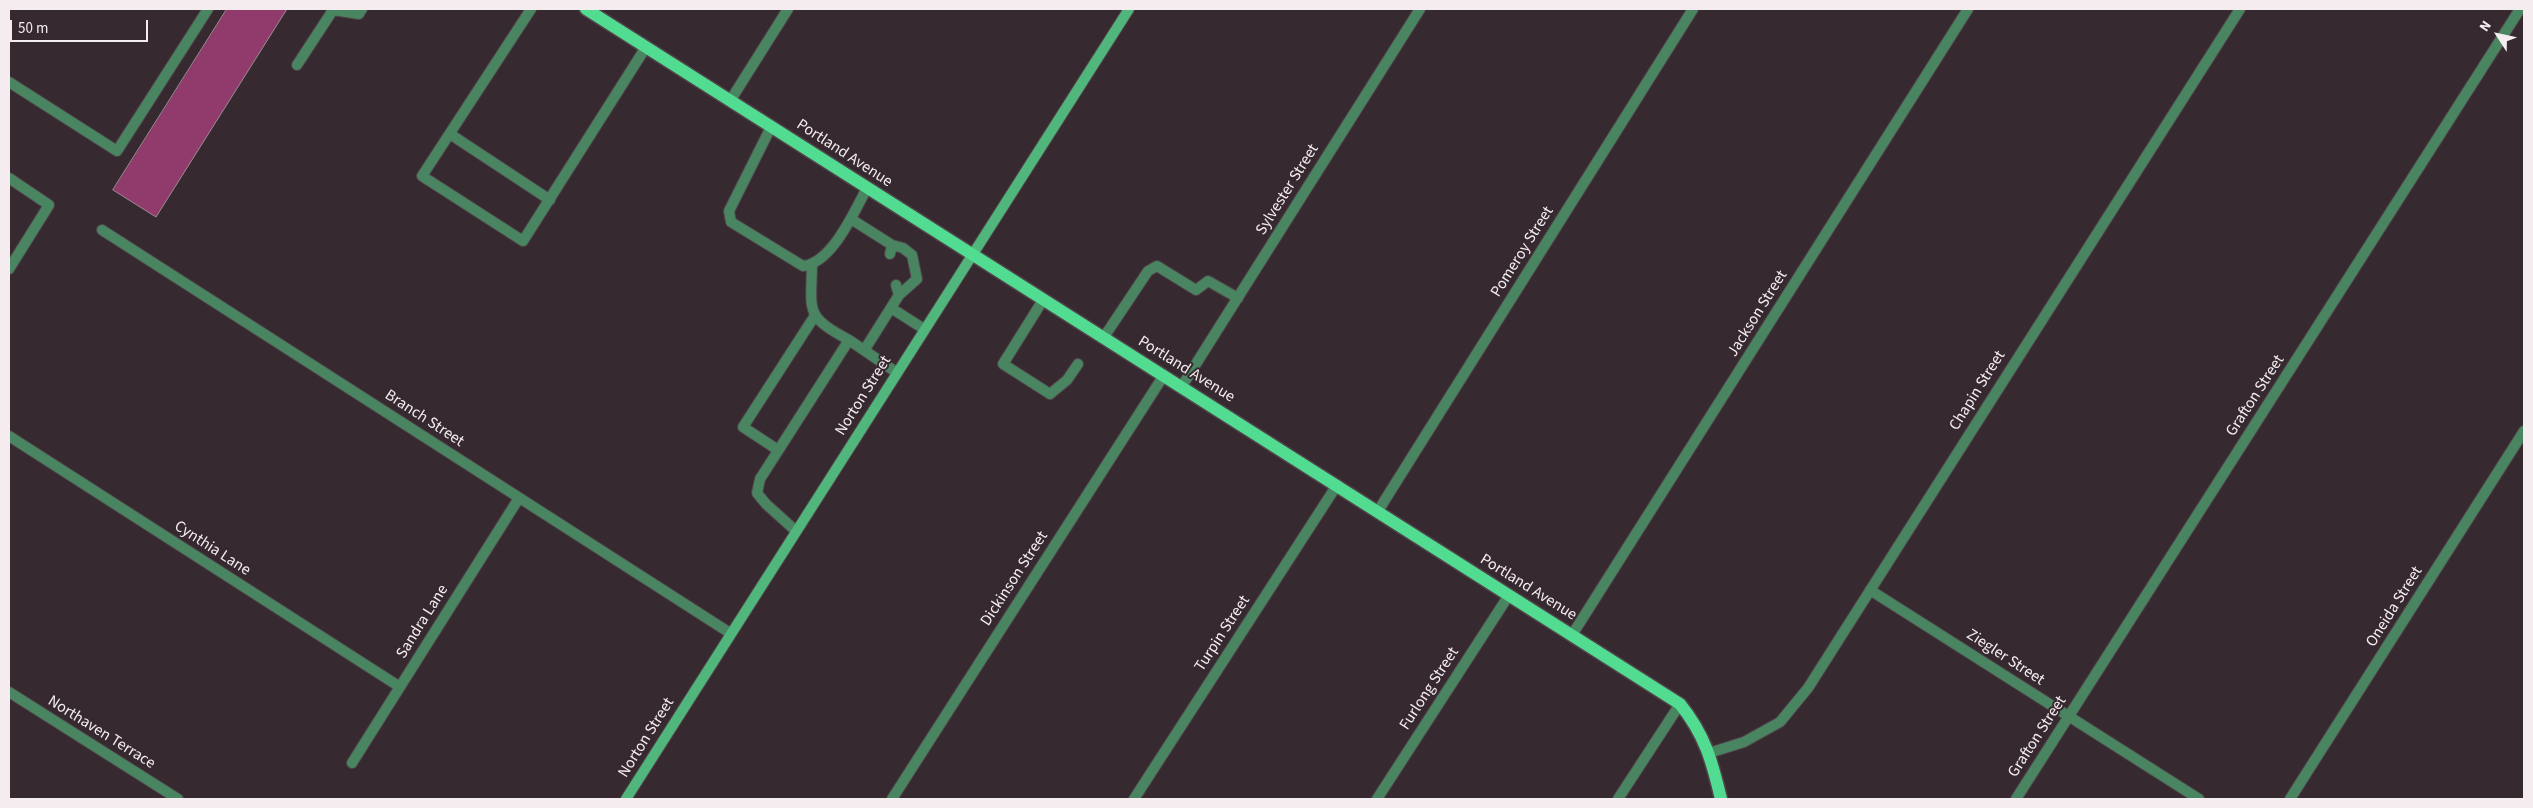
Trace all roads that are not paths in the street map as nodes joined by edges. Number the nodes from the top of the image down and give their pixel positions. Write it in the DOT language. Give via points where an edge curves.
graph roads {
  1 [pos="208,9"];
  2 [pos="362,9"];
  3 [pos="531,9"];
  4 [pos="586,9"];
  5 [pos="788,9"];
  6 [pos="1129,9"];
  7 [pos="1420,9"];
  8 [pos="1693,9"];
  9 [pos="1968,9"];
  10 [pos="2240,9"];
  11 [pos="2520,9"];
  12 [pos="646,47"];
  13 [pos="298,66"];
  14 [pos="9,82"];
  15 [pos="730,101"];
  16 [pos="771,127"];
  17 [pos="450,134"];
  18 [pos="9,178"];
  19 [pos="867,188"];
  20 [pos="550,200"];
  21 [pos="851,219"];
  22 [pos="102,230"];
  23 [pos="973,255"];
  24 [pos="812,265"];
  25 [pos="9,269"];
  26 [pos="1238,298"];
  27 [pos="1043,300"];
  28 [pos="891,308"];
  29 [pos="814,317"];
  30 [pos="924,329"];
  31 [pos="1104,338"];
  32 [pos="849,340"];
  33 [pos="865,349"];
  34 [pos="1078,364"];
  35 [pos="896,372"];
  36 [pos="1164,375"];
  37 [pos="1182,386"];
  38 [pos="2524,431"];
  39 [pos="9,436"];
  40 [pos="778,450"];
  41 [pos="1337,485"];
  42 [pos="519,498"];
  43 [pos="1378,511"];
  44 [pos="796,531"];
  45 [pos="1870,590"];
  46 [pos="1509,595"];
  47 [pos="730,633"];
  48 [pos="1572,635"];
  49 [pos="400,687"];
  50 [pos="9,692"];
  51 [pos="1680,704"];
  52 [pos="2069,716"];
  53 [pos="1710,753"];
  54 [pos="352,762"];
  55 [pos="178,799"];
  56 [pos="626,799"];
  57 [pos="892,799"];
  58 [pos="1134,799"];
  59 [pos="1377,799"];
  60 [pos="1618,799"];
  61 [pos="1721,799"];
  62 [pos="2016,799"];
  63 [pos="2199,799"];
  64 [pos="2290,799"];
  1 -- 14 [label="street" via="117,151"];
  2 -- 13 [label="street" via="359,14 333,10"];
  3 -- 17 [label="street"];
  4 -- 12 [label="main road, Portland Avenue"];
  5 -- 15 [label="street"];
  6 -- 23 [label="main road, Norton Street"];
  7 -- 26 [label="street, Sylvester Street"];
  8 -- 43 [label="street, Pomeroy Street"];
  9 -- 48 [label="street, Jackson Street"];
  10 -- 45 [label="street, Chapin Street"];
  11 -- 52 [label="street, Grafton Street"];
  12 -- 15 [label="main road, Portland Avenue"];
  12 -- 20 [label="street"];
  15 -- 16 [label="main road, Portland Avenue"];
  16 -- 19 [label="main road, Portland Avenue"];
  16 -- 24 [label="street" via="729,211 732,222 803,266"];
  17 -- 20 [label="street"];
  17 -- 20 [label="street" via="422,176 523,241"];
  18 -- 25 [label="street" via="49,204"];
  19 -- 21 [label="street"];
  19 -- 23 [label="main road, Portland Avenue"];
  21 -- 24 [label="street" via="823,259"];
  21 -- 28 [label="street" via="891,250 903,248 912,255 917,279 898,290"];
  22 -- 42 [label="street, Branch Street"];
  23 -- 27 [label="main road, Portland Avenue"];
  23 -- 30 [label="main road, Norton Street"];
  24 -- 29 [label="street" via="811,309"];
  26 -- 31 [label="street" via="1208,281 1196,290 1157,266 1148,271"];
  26 -- 37 [label="street, Sylvester Street"];
  27 -- 31 [label="main road, Portland Avenue"];
  27 -- 34 [label="street" via="1003,364 1050,394 1067,380"];
  28 -- 30 [label="street"];
  28 -- 33 [label="street"];
  29 -- 32 [label="street" via="824,327"];
  29 -- 40 [label="street" via="743,427"];
  30 -- 35 [label="main road, Norton Street"];
  31 -- 36 [label="main road, Portland Avenue"];
  32 -- 33 [label="street"];
  32 -- 40 [label="street"];
  33 -- 35 [label="street"];
  35 -- 44 [label="main road, Norton Street"];
  36 -- 37 [label="main road, Portland Avenue"];
  36 -- 57 [label="street, Dickinson Street"];
  37 -- 41 [label="main road, Portland Avenue"];
  38 -- 64 [label="street, Oneida Street"];
  39 -- 49 [label="street, Cynthia Lane"];
  40 -- 44 [label="street" via="760,480 757,493"];
  41 -- 43 [label="main road, Portland Avenue"];
  41 -- 58 [label="street, Turpin Street"];
  42 -- 47 [label="street, Branch Street"];
  42 -- 49 [label="street, Sandra Lane"];
  43 -- 46 [label="main road, Portland Avenue"];
  44 -- 47 [label="main road, Norton Street"];
  45 -- 52 [label="street, Ziegler Street"];
  45 -- 53 [label="street, Chapin Street" via="1808,688 1780,722 1744,742"];
  46 -- 48 [label="main road, Portland Avenue"];
  46 -- 59 [label="street, Furlong Street"];
  47 -- 56 [label="main road, Norton Street"];
  48 -- 51 [label="main road, Portland Avenue"];
  49 -- 54 [label="street, Sandra Lane"];
  50 -- 55 [label="street, Northaven Terrace"];
  51 -- 53 [label="main road, Portland Avenue" via="1696,724"];
  51 -- 60 [label="street"];
  52 -- 62 [label="street, Grafton Street"];
  52 -- 63 [label="street, Ziegler Street"];
  53 -- 61 [label="main road, Portland Avenue"];
}
